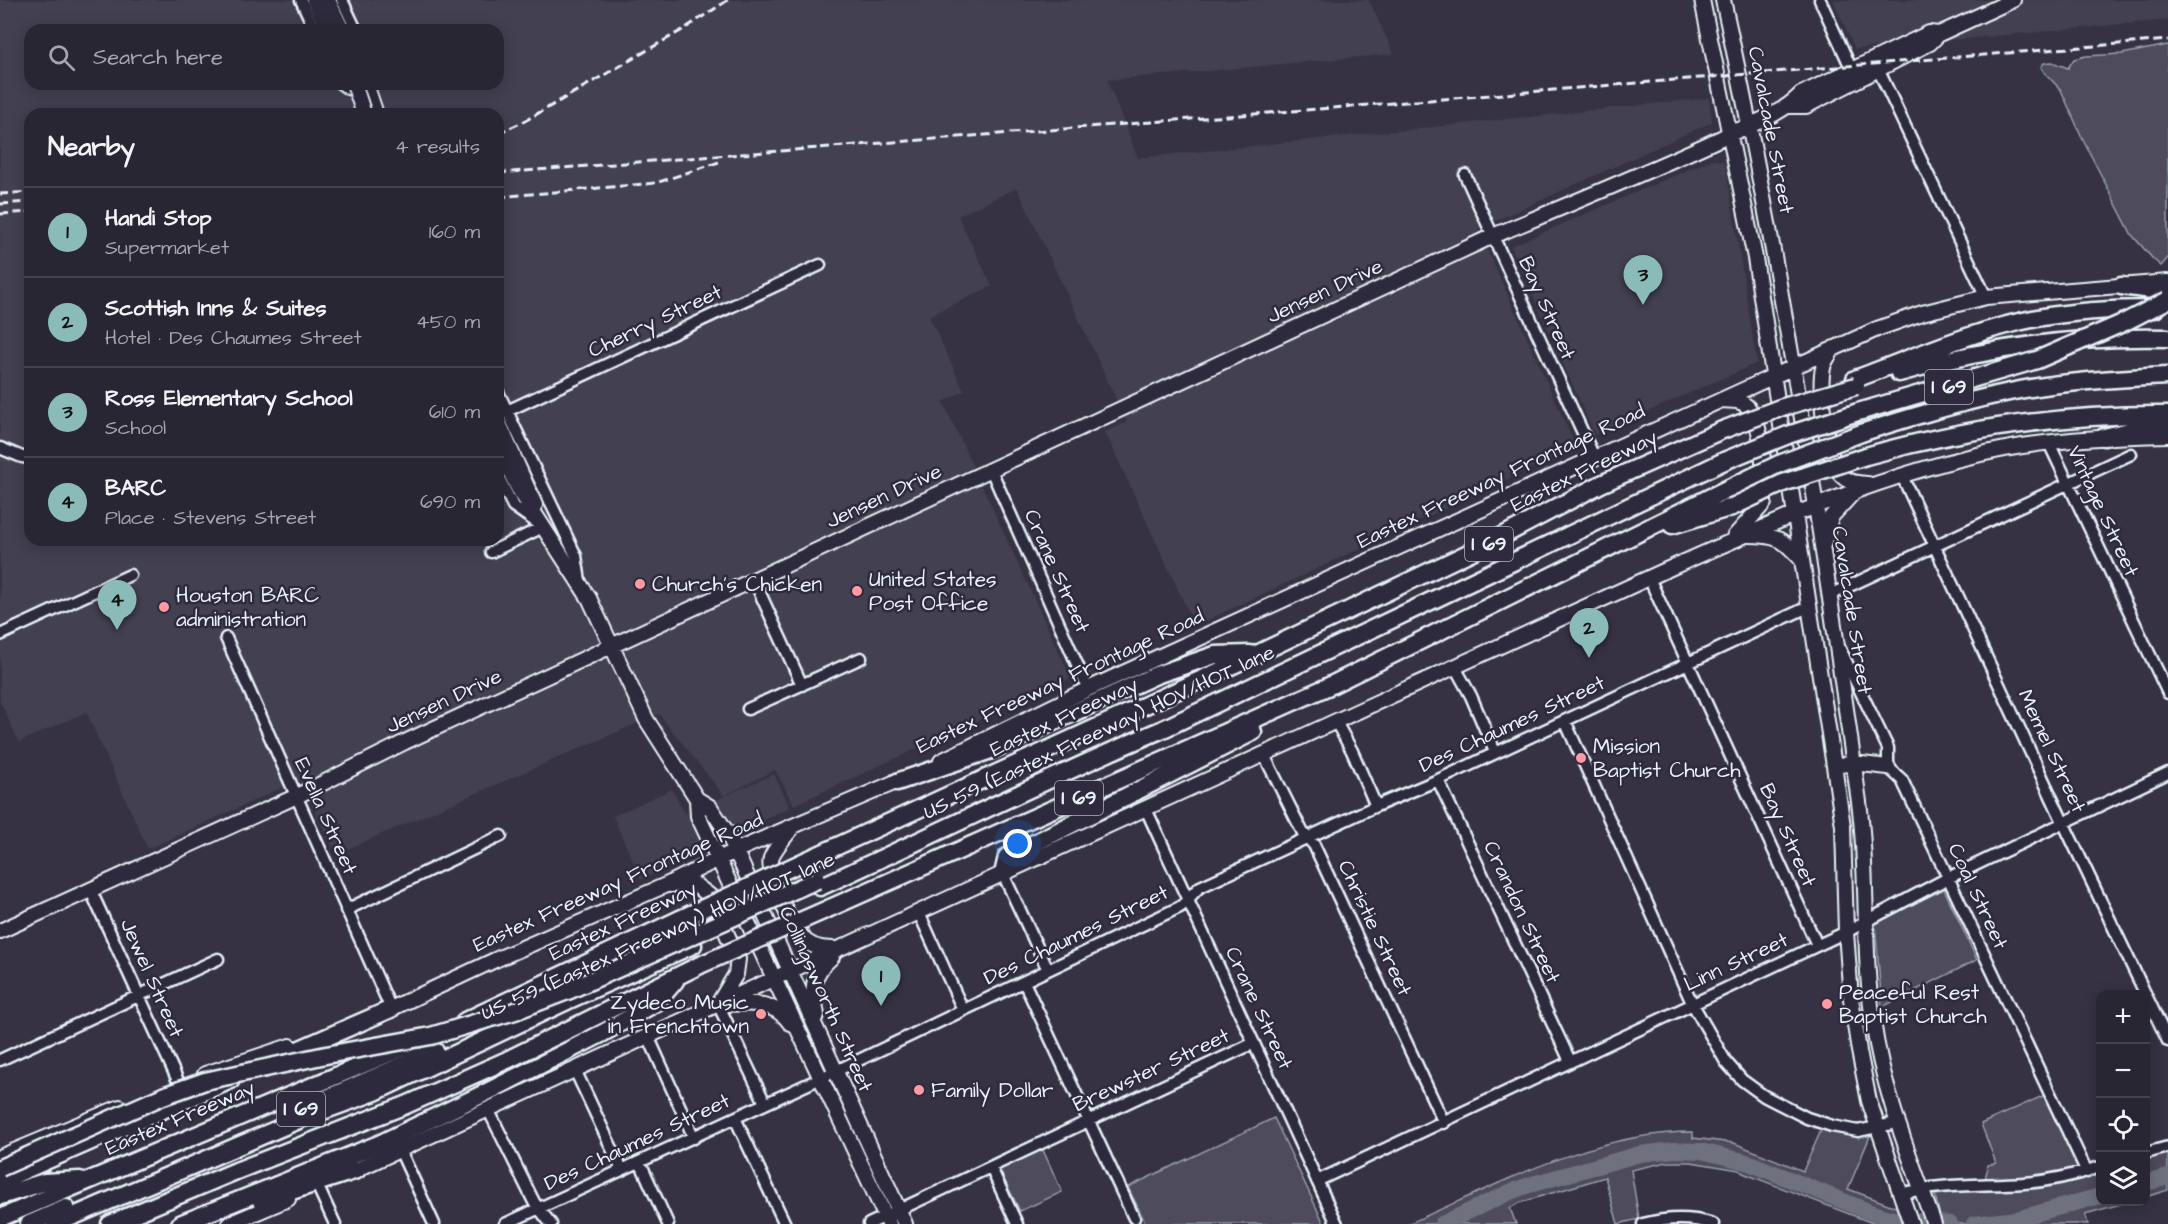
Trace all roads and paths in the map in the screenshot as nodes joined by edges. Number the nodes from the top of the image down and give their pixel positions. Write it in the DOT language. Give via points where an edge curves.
graph roads {
  1 [pos="301,0"];
  2 [pos="314,0"];
  3 [pos="328,0"];
  4 [pos="342,0"];
  5 [pos="1702,0"];
  6 [pos="1723,0"];
  7 [pos="1820,0"];
  8 [pos="2013,0"];
  9 [pos="312,24"];
  10 [pos="325,24"];
  11 [pos="339,24"];
  12 [pos="353,24"];
  13 [pos="1939,34"];
  14 [pos="1878,69"];
  15 [pos="1852,70"];
  16 [pos="356,90"];
  17 [pos="367,90"];
  18 [pos="1789,106"];
  19 [pos="362,108"];
  20 [pos="374,108"];
  21 [pos="1750,124"];
  22 [pos="1729,134"];
  23 [pos="1465,175"];
  24 [pos="1493,236"];
  25 [pos="1775,255"];
  26 [pos="1755,258"];
  27 [pos="820,266"];
  28 [pos="2168,282"];
  29 [pos="2121,286"];
  30 [pos="2168,292"];
  31 [pos="1986,297"];
  32 [pos="2168,300"];
  33 [pos="2168,309"];
  34 [pos="2168,338"];
  35 [pos="1835,346"];
  36 [pos="1793,366"];
  37 [pos="1773,375"];
  38 [pos="2168,376"];
  39 [pos="1855,382"];
  40 [pos="1719,400"];
  41 [pos="504,415"];
  42 [pos="2168,415"];
  43 [pos="504,420"];
  44 [pos="504,421"];
  45 [pos="2168,422"];
  46 [pos="2168,435"];
  47 [pos="2104,437"];
  48 [pos="2049,442"];
  49 [pos="0,448"];
  50 [pos="2131,454"];
  51 [pos="1594,457"];
  52 [pos="24,458"];
  53 [pos="504,460"];
  54 [pos="991,470"];
  55 [pos="1902,476"];
  56 [pos="2069,483"];
  57 [pos="1873,485"];
  58 [pos="504,489"];
  59 [pos="1855,490"];
  60 [pos="1815,506"];
  61 [pos="1794,514"];
  62 [pos="543,527"];
  63 [pos="1744,535"];
  64 [pos="1622,541"];
  65 [pos="1730,541"];
  66 [pos="503,546"];
  67 [pos="504,546"];
  68 [pos="1935,546"];
  69 [pos="1821,550"];
  70 [pos="491,552"];
  71 [pos="1801,559"];
  72 [pos="130,575"];
  73 [pos="1649,578"];
  74 [pos="754,580"];
  75 [pos="581,585"];
  76 [pos="1828,596"];
  77 [pos="1808,607"];
  78 [pos="0,635"];
  79 [pos="226,638"];
  80 [pos="1835,640"];
  81 [pos="612,646"];
  82 [pos="1257,654"];
  83 [pos="861,658"];
  84 [pos="1688,662"];
  85 [pos="1455,667"];
  86 [pos="801,685"];
  87 [pos="1088,689"];
  88 [pos="2168,693"];
  89 [pos="748,709"];
  90 [pos="1278,710"];
  91 [pos="1565,721"];
  92 [pos="1335,722"];
  93 [pos="1496,752"];
  94 [pos="1264,754"];
  95 [pos="1853,763"];
  96 [pos="1834,766"];
  97 [pos="1888,767"];
  98 [pos="2168,773"];
  99 [pos="1438,780"];
  100 [pos="897,782"];
  101 [pos="297,796"];
  102 [pos="697,799"];
  103 [pos="1377,806"];
  104 [pos="1146,809"];
  105 [pos="2063,822"];
  106 [pos="794,826"];
  107 [pos="501,836"];
  108 [pos="1307,837"];
  109 [pos="735,851"];
  110 [pos="719,859"];
  111 [pos="1003,874"];
  112 [pos="1948,878"];
  113 [pos="818,884"];
  114 [pos="666,885"];
  115 [pos="90,889"];
  116 [pos="1188,901"];
  117 [pos="346,910"];
  118 [pos="919,913"];
  119 [pos="1865,921"];
  120 [pos="0,931"];
  121 [pos="1846,932"];
  122 [pos="1816,945"];
  123 [pos="840,949"];
  124 [pos="218,959"];
  125 [pos="1048,970"];
  126 [pos="791,971"];
  127 [pos="681,975"];
  128 [pos="774,979"];
  129 [pos="1024,982"];
  130 [pos="570,990"];
  131 [pos="139,996"];
  132 [pos="718,1004"];
  133 [pos="1692,1004"];
  134 [pos="391,1010"];
  135 [pos="963,1011"];
  136 [pos="1873,1022"];
  137 [pos="1855,1025"];
  138 [pos="648,1036"];
  139 [pos="802,1040"];
  140 [pos="822,1041"];
  141 [pos="2168,1041"];
  142 [pos="1254,1043"];
  143 [pos="0,1060"];
  144 [pos="1570,1061"];
  145 [pos="575,1070"];
  146 [pos="836,1071"];
  147 [pos="822,1078"];
  148 [pos="178,1083"];
  149 [pos="375,1092"];
  150 [pos="765,1103"];
  151 [pos="488,1109"];
  152 [pos="735,1118"];
  153 [pos="1088,1120"];
  154 [pos="1444,1123"];
  155 [pos="1896,1123"];
  156 [pos="1877,1128"];
  157 [pos="694,1138"];
  158 [pos="2168,1146"];
  159 [pos="400,1150"];
  160 [pos="2150,1152"];
  161 [pos="0,1157"];
  162 [pos="640,1162"];
  163 [pos="0,1168"];
  164 [pos="991,1168"];
  165 [pos="2096,1169"];
  166 [pos="357,1170"];
  167 [pos="622,1170"];
  168 [pos="2087,1172"];
  169 [pos="93,1179"];
  170 [pos="0,1181"];
  171 [pos="1317,1181"];
  172 [pos="318,1187"];
  173 [pos="1921,1188"];
  174 [pos="1900,1194"];
  175 [pos="0,1196"];
  176 [pos="166,1201"];
  177 [pos="540,1209"];
  178 [pos="899,1210"];
  179 [pos="0,1218"];
  180 [pos="1134,1218"];
  181 [pos="887,1220"];
  182 [pos="29,1224"];
  183 [pos="55,1224"];
  184 [pos="111,1224"];
  185 [pos="180,1224"];
  186 [pos="192,1224"];
  187 [pos="230,1224"];
  188 [pos="335,1224"];
  189 [pos="434,1224"];
  190 [pos="505,1224"];
  191 [pos="551,1224"];
  192 [pos="668,1224"];
  193 [pos="785,1224"];
  194 [pos="869,1224"];
  195 [pos="905,1224"];
  196 [pos="1017,1224"];
  197 [pos="1337,1224"];
  198 [pos="1643,1224"];
  199 [pos="1713,1224"];
  200 [pos="1911,1224"];
  201 [pos="1934,1224"];
  1 -- 9 [label="street"];
  2 -- 10 [label="main road"];
  3 -- 11 [label="main road"];
  4 -- 12 [label="street"];
  5 -- 22 [label="main road, Cavalcade Street"];
  6 -- 21 [label="main road, Cavalcade Street"];
  7 -- 15 [label="street"];
  8 -- 13 [label="main road, Jensen Drive"];
  13 -- 14 [label="main road, Jensen Drive" via="1930,43"];
  13 -- 15 [label="main road, Jensen Drive" via="1929,33"];
  14 -- 18 [label="main road, Jensen Drive" via="1806,106"];
  14 -- 31 [label="street"];
  15 -- 18 [label="main road, Jensen Drive" via="1801,94"];
  16 -- 19 [label="main road, bridge"];
  17 -- 20 [label="main road"];
  18 -- 21 [label="main road, Jensen Drive"];
  21 -- 22 [label="main road, Jensen Drive"];
  21 -- 25 [label="main road, Cavalcade Street"];
  22 -- 24 [label="main road, Jensen Drive"];
  22 -- 26 [label="main road, Cavalcade Street"];
  23 -- 24 [label="street, Bay Street"];
  24 -- 51 [label="street, Bay Street"];
  24 -- 54 [label="main road, Jensen Drive"];
  25 -- 26 [label="main road"];
  25 -- 36 [label="main road, Cavalcade Street"];
  26 -- 37 [label="main road, Cavalcade Street"];
  27 -- 41 [label="street, Cherry Street"];
  28 -- 29 [label="main road, Eastex Freeway Frontage Road"];
  29 -- 30 [label="highway"];
  29 -- 31 [label="main road, Eastex Freeway Frontage Road"];
  31 -- 35 [label="main road, Eastex Freeway Frontage Road" via="1898,321"];
  32 -- 113 [label="highway, US 59 (Eastex Freeway) HOV/HOT lane / I 69, bridge" via="2037,360 1858,412 1724,460 1163,729"];
  33 -- 39 [label="highway, bridge" via="2103,310 2036,318 1968,337"];
  34 -- 39 [label="highway, Eastex Freeway / I 69" via="2109,338 2009,347"];
  35 -- 36 [label="main road, Eastex Freeway Frontage Road"];
  35 -- 57 [label="main road" via="1823,365 1820,387 1831,459 1849,482"];
  36 -- 37 [label="main road, Eastex Freeway Frontage Road"];
  36 -- 60 [label="main road, Cavalcade Street"];
  37 -- 40 [label="main road, Eastex Freeway Frontage Road"];
  37 -- 61 [label="main road, Cavalcade Street"];
  38 -- 64 [label="highway, I 69, bridge" via="2026,389 1864,432 1779,464"];
  39 -- 82 [label="highway, Eastex Freeway / I 69, bridge" via="1720,431 1601,484 1489,543"];
  40 -- 51 [label="main road, Eastex Freeway Frontage Road"];
  40 -- 65 [label="main road" via="1742,402 1752,412 1765,469 1764,503"];
  42 -- 64 [label="highway, bridge" via="2085,417 1929,439 1783,483 1732,507"];
  43 -- 75 [label="street, Collingsworth Street" via="576,556"];
  44 -- 62 [label="main road, Collingsworth Street"];
  45 -- 47 [label="highway"];
  46 -- 47 [label="main road"];
  47 -- 48 [label="main road"];
  48 -- 55 [label="main road" via="1969,457"];
  48 -- 56 [label="street, Vintage Street"];
  49 -- 52 [label="street"];
  50 -- 56 [label="street"];
  51 -- 87 [label="main road, Eastex Freeway Frontage Road"];
  53 -- 62 [label="main road, Collingsworth Street"];
  54 -- 74 [label="main road, Jensen Drive"];
  54 -- 87 [label="street, Crane Street"];
  55 -- 57 [label="main road"];
  55 -- 68 [label="street, Memel Street"];
  56 -- 68 [label="street"];
  56 -- 88 [label="street, Vintage Street"];
  57 -- 59 [label="main road"];
  58 -- 62 [label="street, Collingsworth Street" via="513,506"];
  59 -- 60 [label="main road"];
  59 -- 69 [label="main road" via="1832,517"];
  60 -- 61 [label="main road"];
  60 -- 69 [label="main road, Cavalcade Street"];
  61 -- 63 [label="main road"];
  61 -- 71 [label="main road, Cavalcade Street"];
  62 -- 67 [label="street"];
  62 -- 75 [label="main road, Collingsworth Street"];
  63 -- 65 [label="main road"];
  63 -- 71 [label="main road" via="1780,539"];
  64 -- 90 [label="highway, I 69"];
  65 -- 73 [label="main road"];
  66 -- 70 [label="street"];
  68 -- 76 [label="street"];
  68 -- 105 [label="street, Memel Street"];
  69 -- 76 [label="main road, Cavalcade Street"];
  71 -- 77 [label="main road, Cavalcade Street"];
  72 -- 78 [label="street"];
  73 -- 84 [label="street, Bay Street"];
  73 -- 85 [label="main road"];
  74 -- 81 [label="main road, Jensen Drive"];
  74 -- 86 [label="street"];
  75 -- 81 [label="main road, Collingsworth Street"];
  76 -- 80 [label="main road, Cavalcade Street"];
  77 -- 84 [label="street, Des Chaumes Street"];
  77 -- 96 [label="main road, Cavalcade Street"];
  79 -- 101 [label="street, Evella Street"];
  80 -- 95 [label="main road, Cavalcade Street"];
  80 -- 97 [label="street, Coal Street" via="1888,748"];
  81 -- 101 [label="main road, Jensen Drive"];
  81 -- 102 [label="main road, Collingsworth Street" via="646,719"];
  82 -- 100 [label="highway" via="1215,655 1156,675 994,749"];
  82 -- 169 [label="highway, Eastex Freeway / I 69, bridge" via="680,918 464,1022"];
  83 -- 86 [label="street"];
  84 -- 91 [label="street, Des Chaumes Street"];
  84 -- 122 [label="street, Bay Street"];
  85 -- 92 [label="main road"];
  85 -- 93 [label="street"];
  86 -- 89 [label="street"];
  87 -- 100 [label="main road, Eastex Freeway Frontage Road"];
  90 -- 111 [label="highway" via="1257,730 1007,857"];
  90 -- 127 [label="highway, I 69, bridge"];
  91 -- 93 [label="street, Des Chaumes Street"];
  91 -- 133 [label="street"];
  92 -- 94 [label="main road"];
  92 -- 103 [label="street"];
  93 -- 99 [label="street, Des Chaumes Street"];
  94 -- 104 [label="main road"];
  94 -- 108 [label="street, Christie Street"];
  95 -- 96 [label="main road"];
  95 -- 97 [label="main road"];
  95 -- 119 [label="main road, Cavalcade Street" via="1862,838"];
  96 -- 121 [label="main road, Cavalcade Street" via="1843,826"];
  97 -- 112 [label="street, Coal Street" via="1902,780"];
  98 -- 105 [label="street, Linn Street"];
  99 -- 103 [label="street, Des Chaumes Street"];
  99 -- 144 [label="street, Crandon Street"];
  100 -- 106 [label="main road, Eastex Freeway Frontage Road"];
  101 -- 115 [label="main road, Jensen Drive"];
  101 -- 117 [label="street, Evella Street"];
  102 -- 109 [label="main road, Collingsworth Street" via="710,807"];
  102 -- 110 [label="main road, Collingsworth Street" via="698,816"];
  103 -- 108 [label="street, Des Chaumes Street"];
  104 -- 111 [label="main road"];
  104 -- 116 [label="street, Crane Street"];
  105 -- 112 [label="street, Linn Street"];
  105 -- 141 [label="street, Memel Street"];
  106 -- 109 [label="main road, Eastex Freeway Frontage Road"];
  106 -- 123 [label="main road" via="771,859 775,885 805,940 822,948"];
  107 -- 117 [label="street"];
  108 -- 116 [label="street, Des Chaumes Street" via="1200,887"];
  108 -- 154 [label="street, Christie Street"];
  109 -- 110 [label="main road, Eastex Freeway Frontage Road"];
  109 -- 126 [label="main road, Collingsworth Street"];
  110 -- 114 [label="main road, Eastex Freeway Frontage Road"];
  110 -- 128 [label="main road, Collingsworth Street"];
  111 -- 118 [label="main road"];
  111 -- 125 [label="street"];
  112 -- 119 [label="street, Linn Street"];
  112 -- 168 [label="street, Coal Street"];
  113 -- 130 [label="highway, Eastex Freeway / I 69, bridge"];
  113 -- 149 [label="highway, US 59 (Eastex Freeway) HOV/HOT lane / I 69"];
  114 -- 132 [label="main road" via="693,884 710,896 738,959 736,974"];
  114 -- 134 [label="main road, Eastex Freeway Frontage Road"];
  115 -- 120 [label="main road, Jensen Drive"];
  115 -- 131 [label="street, Jewel Street"];
  116 -- 125 [label="street, Des Chaumes Street"];
  116 -- 142 [label="street, Crane Street"];
  117 -- 134 [label="street, Evella Street"];
  118 -- 123 [label="main road"];
  118 -- 135 [label="street"];
  119 -- 121 [label="street, Linn Street"];
  119 -- 136 [label="main road, Cavalcade Street"];
  121 -- 122 [label="street, Linn Street"];
  121 -- 137 [label="main road, Cavalcade Street"];
  122 -- 133 [label="street, Linn Street"];
  123 -- 126 [label="main road"];
  123 -- 140 [label="main road" via="823,964 813,981"];
  124 -- 131 [label="street"];
  125 -- 129 [label="street, Des Chaumes Street"];
  126 -- 128 [label="main road"];
  126 -- 140 [label="main road, Collingsworth Street"];
  127 -- 176 [label="highway, I 69" via="406,1105"];
  127 -- 185 [label="highway" via="657,1002 603,1033 379,1144"];
  128 -- 132 [label="main road"];
  128 -- 139 [label="main road, Collingsworth Street"];
  129 -- 135 [label="street, Des Chaumes Street"];
  129 -- 153 [label="street"];
  130 -- 163 [label="highway, bridge" via="431,1036 205,1081"];
  130 -- 182 [label="highway, Eastex Freeway / I 69, bridge" via="377,1077"];
  131 -- 143 [label="street"];
  131 -- 148 [label="street, Jewel Street"];
  132 -- 138 [label="main road"];
  132 -- 139 [label="main road" via="755,1003 771,1007 784,1015"];
  132 -- 150 [label="street"];
  133 -- 144 [label="street, Linn Street"];
  133 -- 156 [label="street" via="1726,1062 1764,1096 1832,1126 1858,1131"];
  134 -- 148 [label="main road, Eastex Freeway Frontage Road"];
  134 -- 170 [label="highway"];
  135 -- 146 [label="street, Des Chaumes Street"];
  136 -- 137 [label="main road"];
  136 -- 155 [label="main road, Cavalcade Street"];
  137 -- 156 [label="main road, Cavalcade Street"];
  138 -- 145 [label="main road"];
  138 -- 157 [label="street"];
  139 -- 147 [label="main road, Collingsworth Street"];
  140 -- 146 [label="main road, Collingsworth Street"];
  142 -- 153 [label="street, Brewster Street"];
  142 -- 171 [label="street, Crane Street"];
  144 -- 154 [label="street, Linn Street"];
  145 -- 151 [label="main road"];
  145 -- 167 [label="street"];
  146 -- 147 [label="street, Des Chaumes Street"];
  146 -- 178 [label="main road, Collingsworth Street"];
  147 -- 150 [label="street, Des Chaumes Street"];
  147 -- 181 [label="main road, Collingsworth Street"];
  148 -- 161 [label="main road, Eastex Freeway Frontage Road"];
  149 -- 176 [label="highway" via="191,1174"];
  149 -- 183 [label="highway, US 59 (Eastex Freeway) HOV/HOT lane / I 69" via="301,1119"];
  150 -- 152 [label="street, Des Chaumes Street"];
  151 -- 159 [label="main road"];
  151 -- 177 [label="street"];
  152 -- 157 [label="street, Des Chaumes Street"];
  152 -- 193 [label="street"];
  153 -- 164 [label="street, Brewster Street"];
  153 -- 180 [label="street"];
  154 -- 171 [label="street, Linn Street"];
  155 -- 156 [label="street"];
  155 -- 173 [label="main road, Cavalcade Street"];
  156 -- 174 [label="main road, Cavalcade Street"];
  157 -- 162 [label="street, Des Chaumes Street"];
  158 -- 160 [label="street"];
  159 -- 166 [label="main road"];
  159 -- 189 [label="street"];
  162 -- 167 [label="street, Des Chaumes Street"];
  162 -- 192 [label="street"];
  164 -- 178 [label="street, Brewster Street"];
  164 -- 196 [label="street"];
  165 -- 168 [label="street"];
  166 -- 172 [label="main road"];
  166 -- 186 [label="highway"];
  167 -- 177 [label="street, Des Chaumes Street"];
  168 -- 173 [label="street" via="2026,1183"];
  169 -- 175 [label="highway" via="45,1182"];
  169 -- 179 [label="highway, Eastex Freeway / I 69"];
  171 -- 197 [label="street, Crane Street"];
  172 -- 187 [label="main road"];
  172 -- 188 [label="street"];
  173 -- 174 [label="street"];
  173 -- 201 [label="main road, Cavalcade Street"];
  174 -- 200 [label="main road, Cavalcade Street"];
  176 -- 184 [label="highway, I 69"];
  177 -- 190 [label="street, Des Chaumes Street"];
  177 -- 191 [label="street"];
  178 -- 181 [label="street, Brewster Street"];
  178 -- 195 [label="main road, Collingsworth Street"];
  181 -- 194 [label="street, Brewster Street"];
  198 -- 199 [label="street" via="1670,1220"];
}
